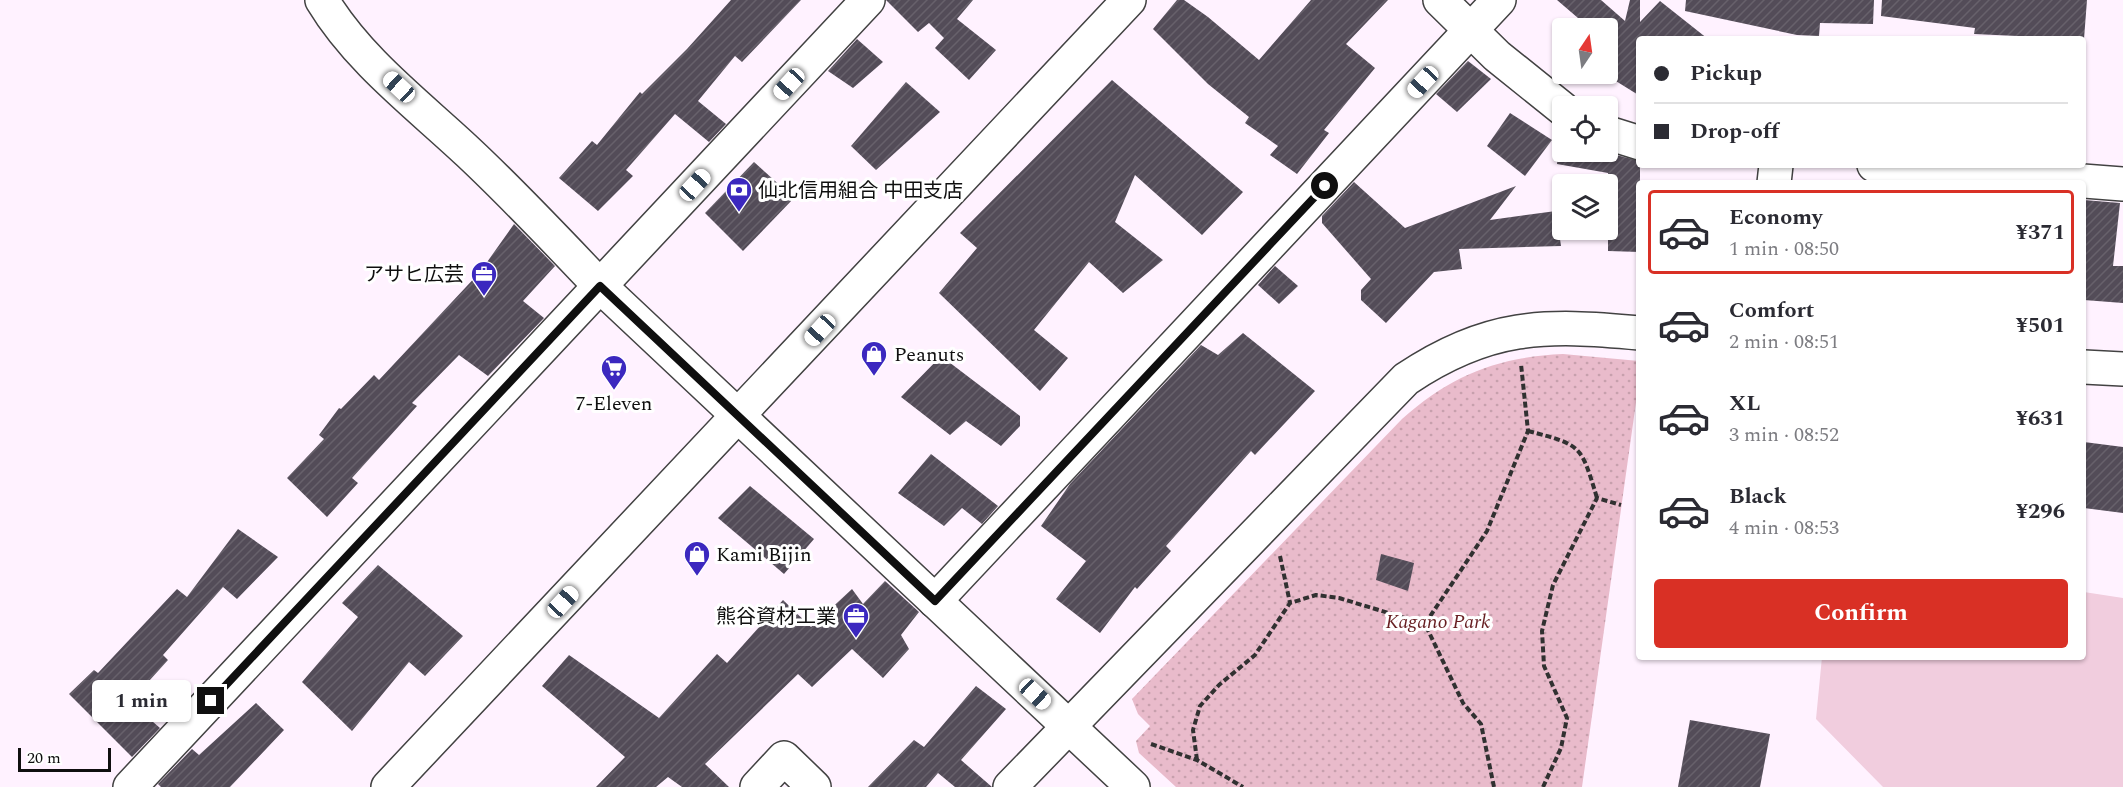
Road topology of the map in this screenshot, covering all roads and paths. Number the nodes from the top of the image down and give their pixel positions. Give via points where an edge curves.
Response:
1 (322, 0) edge
2 (868, 0) edge
3 (1129, 0) edge
4 (1440, 0) edge
5 (1499, 0) edge
6 (1471, 30) junction
7 (1552, 100) edge
8 (1618, 136) edge
9 (1636, 142) edge
10 (1913, 168) edge
11 (2071, 180) edge
12 (2086, 181) edge
13 (2123, 184) edge
14 (600, 286) junction
15 (1636, 333) edge
16 (1521, 357) dead end
17 (2086, 367) edge
18 (2123, 369) edge
19 (738, 417) junction
20 (1528, 431) junction
21 (1597, 498) junction
22 (1622, 505) dead end
23 (1280, 556) dead end
24 (935, 601) junction
25 (1290, 603) junction
26 (1425, 624) junction
27 (1069, 725) junction
28 (1151, 744) dead end
29 (1197, 760) junction
30 (130, 787) edge
31 (388, 787) edge
32 (757, 787) edge
33 (814, 787) edge
34 (1010, 787) edge
35 (1133, 787) edge
36 (1243, 787) edge
37 (1494, 787) edge
38 (1543, 787) edge

1 - 14 street via 365,56 498,180
2 - 14 street
3 - 19 street
4 - 6 street
5 - 6 street
6 - 7 street
6 - 24 street
8 - 9 street
10 - 11 street
12 - 13 street
14 - 19 street
14 - 30 street
15 - 27 street via 1553,327 1521,329 1432,361 1406,379
16 - 20 path
17 - 18 street
19 - 24 street
19 - 31 street
20 - 21 path via 1567,441 1584,456
20 - 26 path via 1487,531
21 - 22 path
21 - 38 path via 1553,585 1542,631 1544,666 1567,718 1561,748
23 - 25 path
24 - 27 street
25 - 26 path via 1316,595 1339,598
25 - 29 path via 1255,655 1200,706 1193,730
26 - 37 path via 1462,703 1481,724
27 - 34 street
27 - 35 street
28 - 29 path
29 - 36 path
32 - 33 street via 784,758

